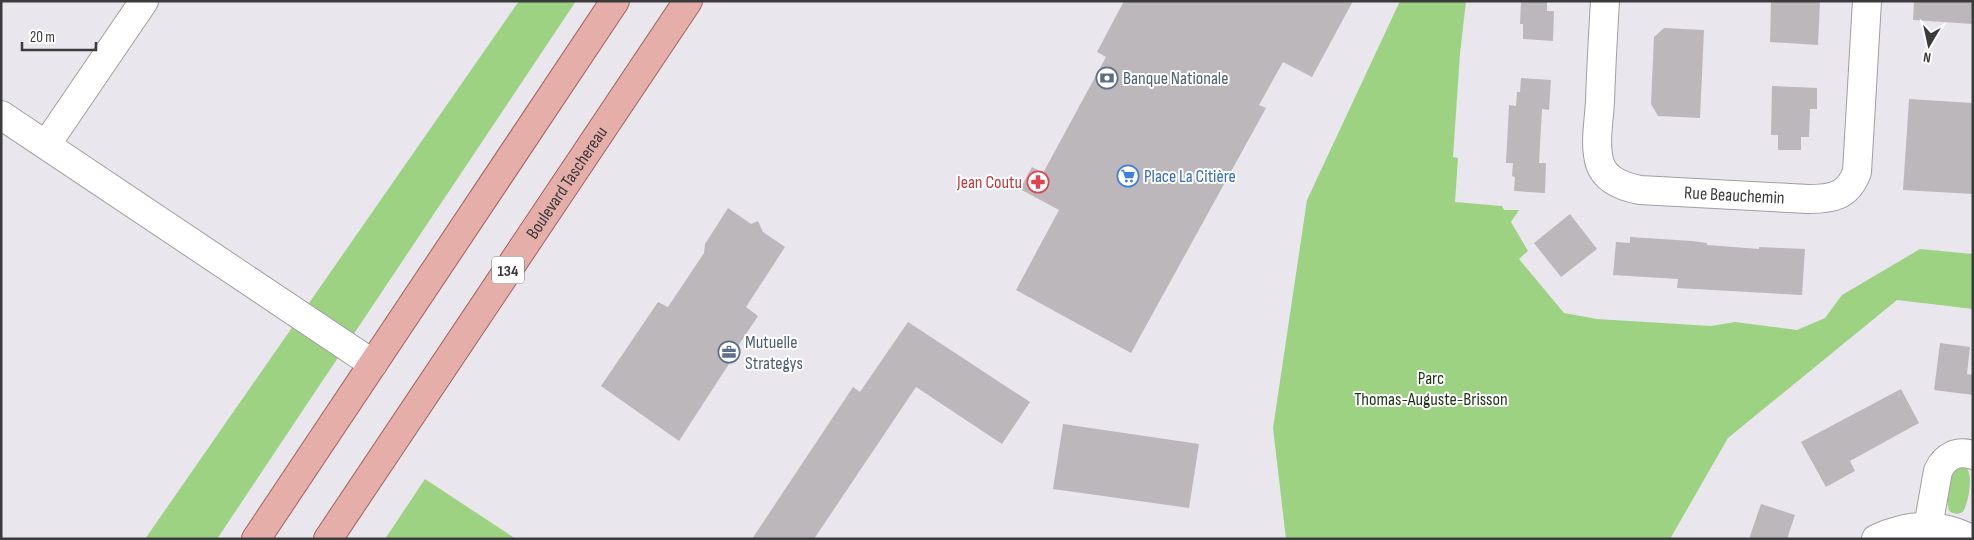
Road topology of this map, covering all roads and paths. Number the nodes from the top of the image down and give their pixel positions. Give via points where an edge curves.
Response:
1 (144, 1) edge
2 (615, 1) edge
3 (688, 1) edge
4 (1605, 1) edge
5 (1867, 1) edge
6 (1, 115) edge
7 (46, 144) junction
8 (373, 364) junction
9 (1973, 455) edge
10 (1928, 527) junction
11 (1972, 536) edge
12 (256, 539) edge
13 (328, 539) edge
14 (1876, 539) edge

1 - 7 street
2 - 8 main road
3 - 13 main road, Boulevard Taschereau / 134
4 - 5 street, Rue Beauchemin via 1598,137 1601,165 1606,174 1615,182 1640,190 1808,200 1835,197 1846,191 1857,172
6 - 7 street
7 - 8 street
8 - 12 main road
9 - 10 street via 1953,454 1941,464
10 - 11 street
10 - 14 street via 1898,530

